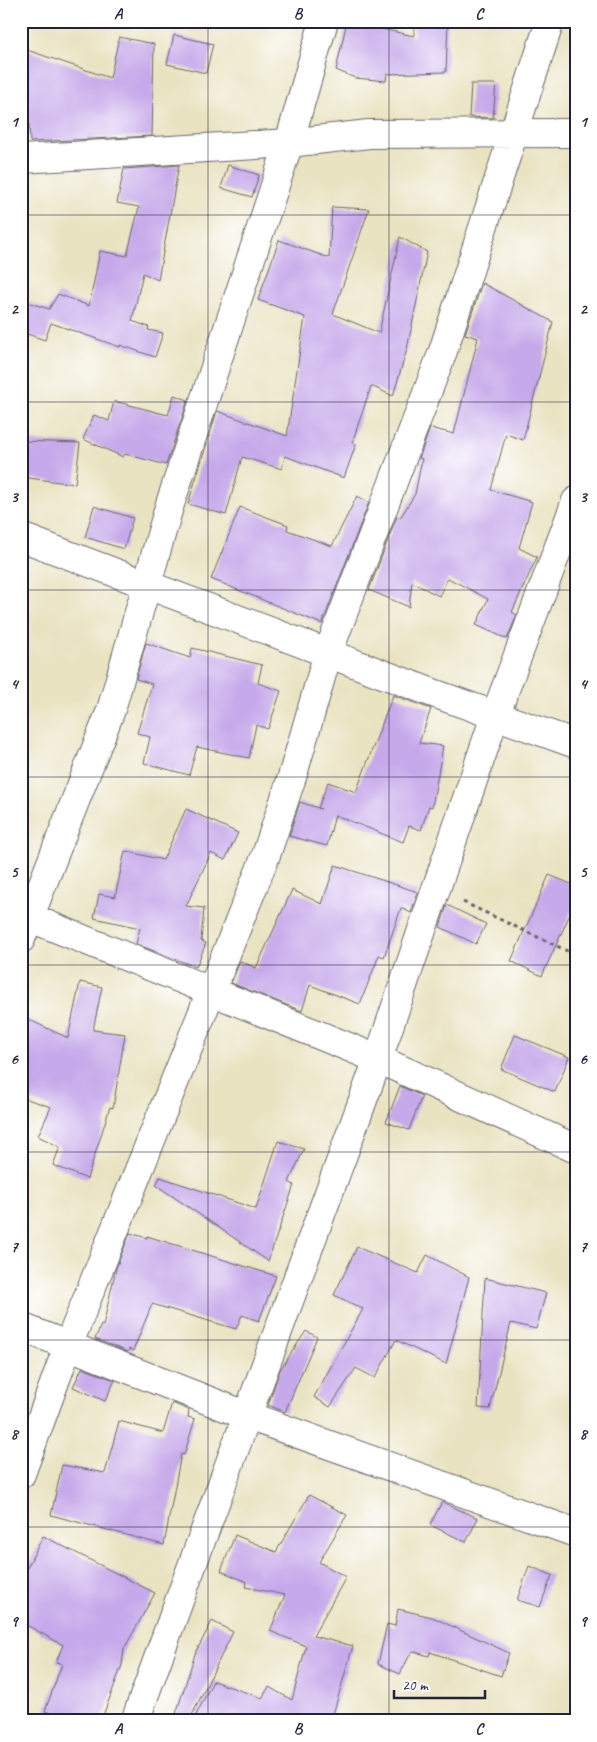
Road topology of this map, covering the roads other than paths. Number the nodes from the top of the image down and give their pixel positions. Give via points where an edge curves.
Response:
1 (324, 21) edge
2 (550, 21) edge
3 (514, 132) junction
4 (576, 133) edge
5 (289, 143) junction
6 (21, 159) edge
7 (576, 501) edge
8 (21, 537) edge
9 (148, 585) junction
10 (328, 653) junction
11 (495, 716) junction
12 (576, 744) edge
13 (24, 923) edge
14 (212, 993) junction
15 (378, 1059) junction
16 (576, 1149) edge
17 (21, 1327) edge
18 (68, 1346) junction
19 (248, 1416) junction
20 (21, 1474) edge
21 (576, 1533) edge
22 (136, 1721) edge

1 - 5 street
2 - 3 street
3 - 4 street
3 - 5 street via 369,134
3 - 10 street via 443,351
5 - 6 street
5 - 9 street via 169,507
7 - 11 street
8 - 9 street
9 - 10 street
9 - 13 street via 111,710
10 - 11 street
10 - 14 street via 266,855
11 - 12 street
11 - 15 street
13 - 14 street
14 - 15 street
14 - 18 street
15 - 16 street
15 - 19 street
17 - 18 street
18 - 19 street
18 - 20 street
19 - 21 street
19 - 22 street

